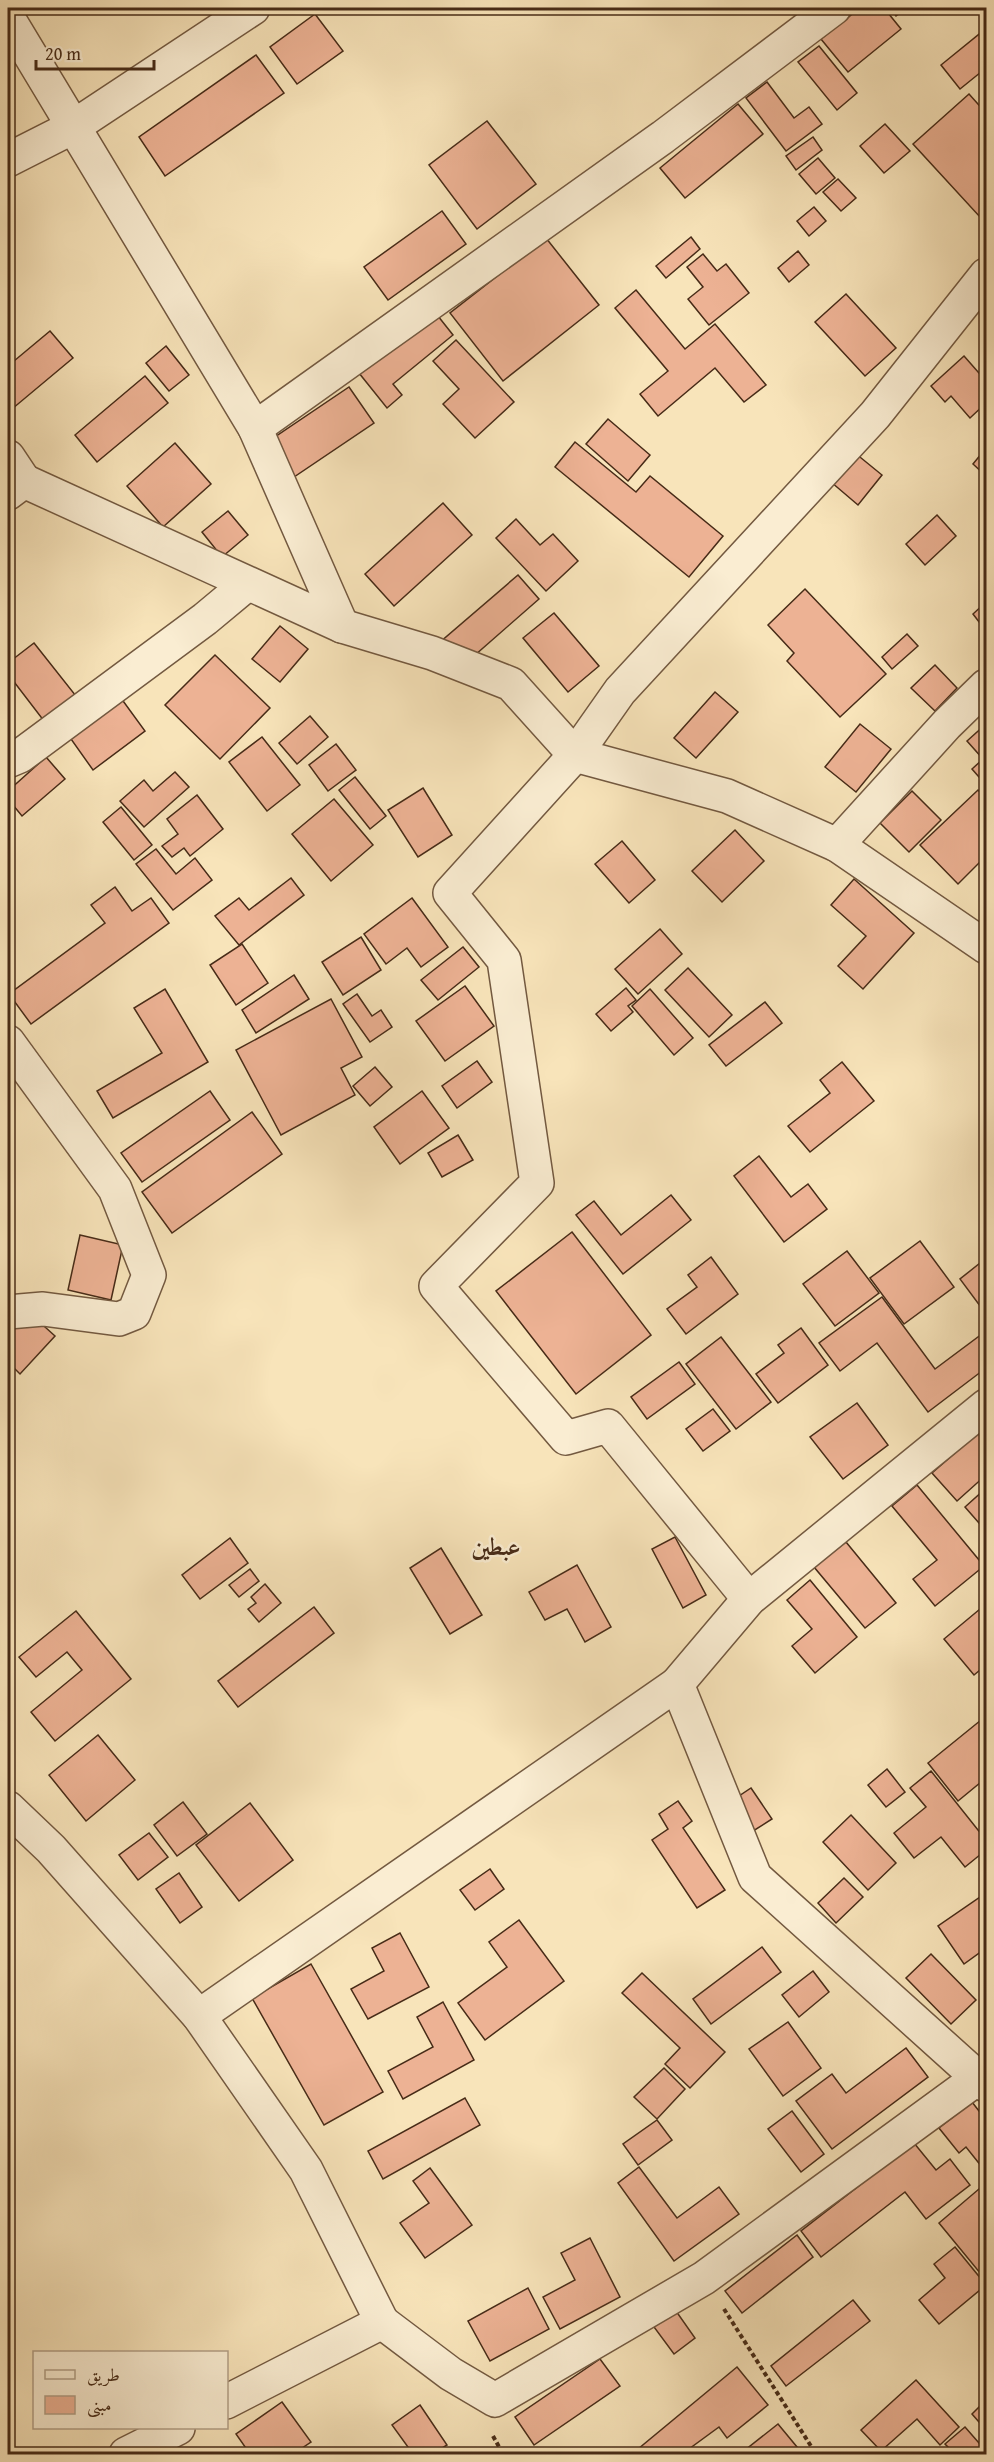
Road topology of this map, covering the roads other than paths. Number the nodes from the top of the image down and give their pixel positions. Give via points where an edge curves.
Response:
1 (253, 8) edge
2 (834, 8) edge
3 (8, 18) edge
4 (73, 127) junction
5 (8, 160) edge
6 (987, 275) edge
7 (255, 428) junction
8 (13, 477) edge
9 (247, 584) junction
10 (342, 626) junction
11 (987, 686) edge
12 (575, 755) junction
13 (8, 761) edge
14 (837, 845) junction
15 (987, 947) edge
16 (8, 1042) edge
17 (8, 1312) edge
18 (987, 1406) edge
19 (749, 1599) junction
20 (677, 1684) junction
21 (8, 1808) edge
22 (199, 2016) junction
23 (984, 2078) edge
24 (382, 2322) junction
25 (228, 2401) edge
26 (174, 2429) edge
27 (126, 2454) edge

1 - 4 street
2 - 7 street via 663,137
3 - 4 street
4 - 5 street
4 - 7 street
6 - 12 street via 875,415 620,691
7 - 10 street
8 - 9 street
9 - 10 street
9 - 13 street via 205,620
10 - 12 street via 432,653 511,684
11 - 14 street via 947,724
12 - 14 street via 727,796
12 - 19 street via 450,893 504,960 537,1183 436,1286 567,1438 608,1426
14 - 15 street
16 - 17 street via 115,1189 149,1275 134,1313 119,1319 43,1309
18 - 19 street
19 - 20 street
20 - 22 street
20 - 23 street via 755,1877
21 - 22 street via 51,1849
22 - 24 street via 306,2170
23 - 24 street via 704,2278 495,2400 451,2374
24 - 25 street
26 - 27 street

